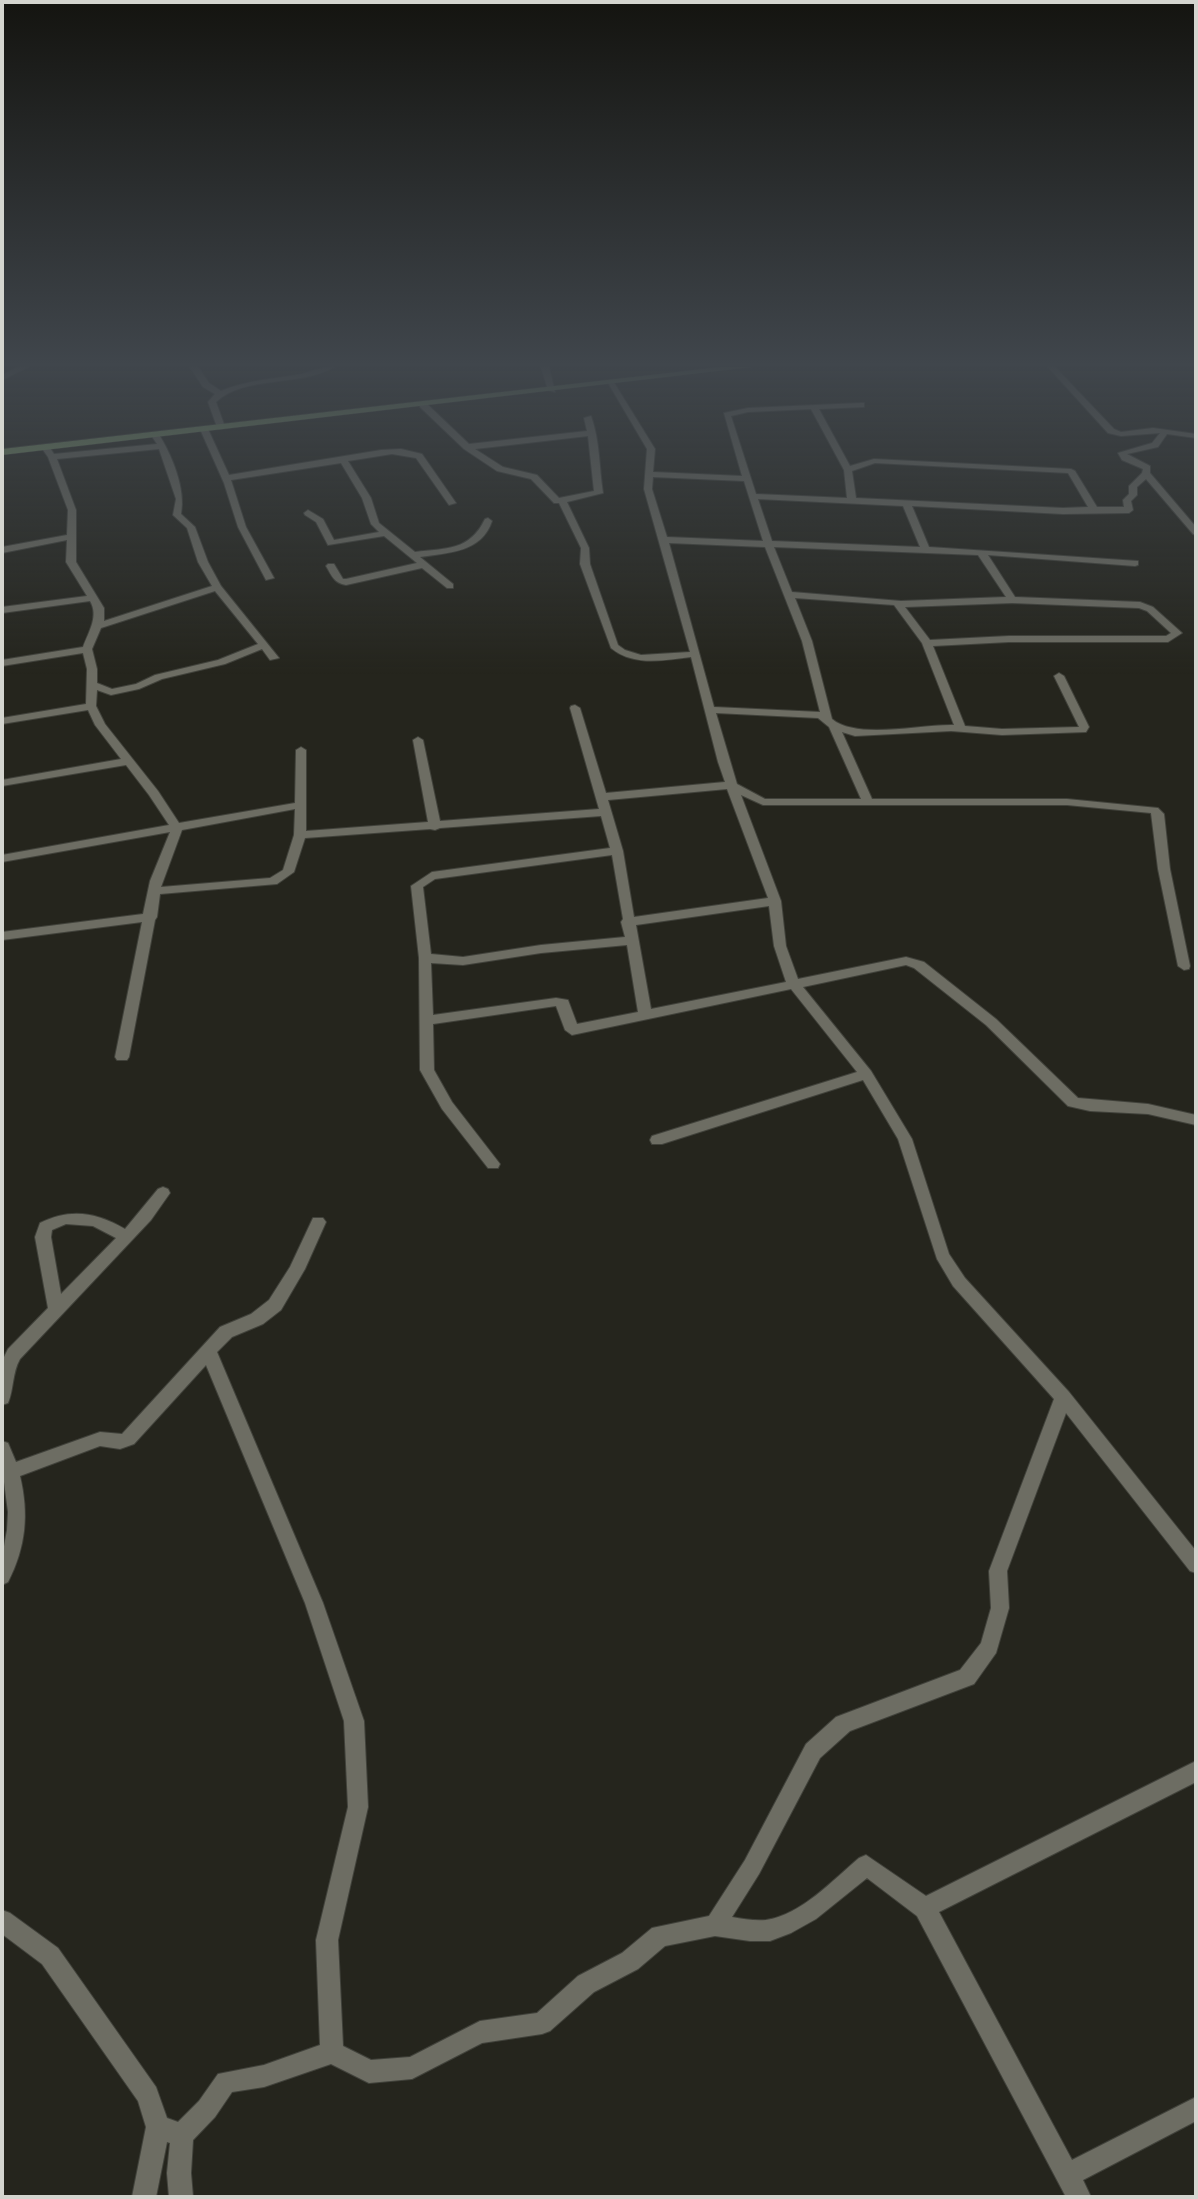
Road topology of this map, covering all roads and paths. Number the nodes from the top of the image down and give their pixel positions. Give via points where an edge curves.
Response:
1 (57, 470) edge
2 (170, 470) edge
3 (221, 470) edge
4 (280, 470) edge
5 (350, 470) edge
6 (429, 470) edge
7 (503, 470) edge
8 (596, 470) edge
9 (649, 470) edge
10 (744, 470) edge
11 (848, 470) edge
12 (1044, 470) edge
13 (1147, 470) edge
14 (649, 474) junction
15 (1146, 474) junction
16 (225, 478) junction
17 (747, 478) junction
18 (755, 496) junction
19 (562, 501) junction
20 (852, 501) junction
21 (452, 503) dead end
22 (907, 504) junction
23 (1091, 510) junction
24 (308, 513) dead end
25 (488, 521) dead end
26 (1196, 531) edge
27 (386, 533) junction
28 (71, 537) junction
29 (663, 540) junction
30 (768, 544) junction
31 (2, 550) edge
32 (925, 550) junction
33 (981, 552) junction
34 (414, 555) junction
35 (1135, 563) dead end
36 (422, 565) junction
37 (331, 566) dead end
38 (270, 578) dead end
39 (450, 586) dead end
40 (217, 587) junction
41 (788, 595) junction
42 (91, 598) junction
43 (1012, 600) junction
44 (900, 604) junction
45 (2, 610) edge
46 (97, 626) junction
47 (927, 643) junction
48 (262, 646) junction
49 (87, 649) junction
50 (696, 653) junction
51 (274, 658) dead end
52 (2, 663) edge
53 (1059, 676) dead end
54 (91, 684) junction
55 (91, 706) junction
56 (575, 708) dead end
57 (710, 710) junction
58 (2, 721) edge
59 (830, 722) junction
60 (961, 729) junction
61 (418, 740) dead end
62 (301, 750) dead end
63 (127, 761) junction
64 (2, 783) edge
65 (732, 785) junction
66 (603, 797) junction
67 (867, 800) junction
68 (300, 805) junction
69 (607, 812) junction
70 (435, 827) junction
71 (177, 829) junction
72 (300, 835) junction
73 (617, 851) junction
74 (2, 859) edge
75 (154, 891) junction
76 (775, 901) junction
77 (151, 917) junction
78 (628, 922) junction
79 (2, 936) edge
80 (632, 940) junction
81 (425, 958) junction
82 (1184, 966) dead end
83 (793, 983) junction
84 (645, 1015) junction
85 (425, 1021) junction
86 (122, 1057) dead end
87 (866, 1074) junction
88 (1196, 1120) edge
89 (656, 1140) dead end
90 (493, 1164) dead end
91 (163, 1193) dead end
92 (318, 1222) dead end
93 (126, 1237) junction
94 (57, 1309) junction
95 (209, 1352) junction
96 (1063, 1397) junction
97 (2, 1398) edge
98 (2, 1448) edge
99 (6, 1472) edge
100 (1196, 1566) edge
101 (2, 1576) edge
102 (1196, 1771) edge
103 (925, 1908) junction
104 (2, 1921) edge
105 (715, 1925) junction
106 (332, 2052) junction
107 (1196, 2109) edge
108 (159, 2127) junction
109 (182, 2136) junction
110 (1068, 2175) junction
111 (144, 2197) edge
112 (181, 2197) edge
113 (1079, 2197) edge

1 - 28 street via 72,510
2 - 40 street via 180,499 177,516 191,527
3 - 16 street
4 - 16 street
5 - 27 street via 375,524
6 - 21 street
7 - 19 street via 534,477 554,500
8 - 19 street via 599,493
9 - 14 street
10 - 17 street
11 - 20 street
12 - 23 street via 1071,471 1093,506
13 - 15 street
14 - 17 street
14 - 29 street via 648,489
15 - 23 street via 1133,486 1127,511
15 - 26 street
16 - 38 street via 242,527
17 - 18 street
18 - 20 street
18 - 30 street
19 - 50 street via 585,548 587,571 619,653 643,657
20 - 22 street
22 - 23 street
22 - 32 street
24 - 27 street via 320,521 331,543
25 - 34 street via 487,531 477,541
27 - 34 street
28 - 31 street
28 - 42 street via 71,562
29 - 30 street
29 - 50 street
30 - 32 street
30 - 41 street
32 - 33 street
33 - 35 street
33 - 43 street
34 - 36 street
36 - 37 street via 346,582 340,581
36 - 39 street
40 - 46 street
40 - 48 street
41 - 44 street
41 - 59 street via 807,641
42 - 45 street
42 - 46 street via 99,608
43 - 44 street
43 - 47 street via 1140,605 1177,634 1168,639
44 - 47 street
46 - 49 street
47 - 60 street
48 - 51 street
48 - 54 street via 139,687 111,692
49 - 52 street
49 - 54 street
50 - 57 street
53 - 60 street via 1082,730 1002,733
54 - 55 street
55 - 58 street
55 - 63 street
56 - 66 street
57 - 59 street via 821,715
57 - 65 street
59 - 60 street via 847,732 864,733
59 - 67 street
61 - 70 street
62 - 68 street
63 - 64 street
63 - 71 street
65 - 66 street
65 - 67 street via 762,802
65 - 76 street
66 - 69 street
67 - 82 street via 1067,802 1154,810
68 - 71 street
68 - 72 street
69 - 70 street
69 - 73 street
70 - 72 street
71 - 74 street
71 - 75 street
72 - 75 street via 288,872 273,881
73 - 78 street
73 - 81 street via 421,880 417,886
75 - 77 street
76 - 78 street
76 - 83 street via 780,946
77 - 79 street
77 - 86 street
78 - 80 street
80 - 81 street via 463,961
80 - 84 street
81 - 85 street
83 - 84 street
83 - 87 street
83 - 88 street via 892,963 919,965 991,1022 1073,1102 1086,1107 1176,1113
84 - 85 street via 572,1030 563,1003 556,1002
85 - 90 street via 427,1070 447,1105
87 - 89 street
87 - 96 street via 905,1139 942,1255 959,1282
91 - 93 street
92 - 95 street via 275,1305 257,1319 226,1332
93 - 94 street
93 - 94 street via 109,1225 80,1217 58,1219 45,1227
94 - 97 street via 14,1354 6,1369
95 - 99 street via 128,1439 100,1439
95 - 106 street via 314,1603 354,1721 358,1807 327,1940
96 - 100 street
96 - 105 street via 998,1571 1000,1608 989,1647 967,1677 843,1724 813,1751 752,1867
98 - 99 street
99 - 101 street via 14,1546
102 - 103 street
103 - 105 street via 866,1865 796,1919 768,1931
103 - 110 street
104 - 108 street via 50,1956 148,2095
105 - 106 street via 660,1936 630,1961 586,1984 542,2023 480,2032 412,2068 369,2072
106 - 109 street via 264,2076 226,2082
107 - 110 street
108 - 109 street
108 - 111 street
109 - 112 street
110 - 113 street

